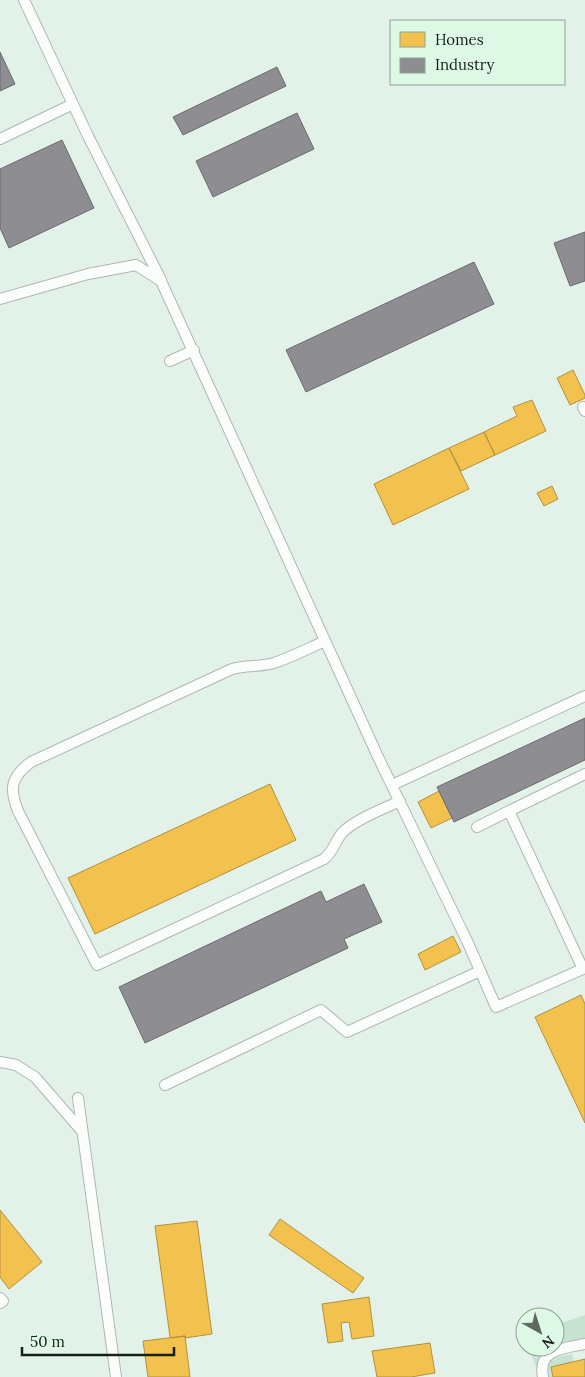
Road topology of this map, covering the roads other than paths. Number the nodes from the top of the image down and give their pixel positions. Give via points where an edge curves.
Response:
1 (24, 0) edge
2 (73, 104) junction
3 (0, 139) edge
4 (161, 281) junction
5 (0, 299) edge
6 (194, 350) junction
7 (170, 361) dead end
8 (325, 641) junction
9 (585, 696) edge
10 (585, 774) edge
11 (392, 785) junction
12 (400, 801) junction
13 (508, 811) junction
14 (477, 827) dead end
15 (584, 968) edge
16 (480, 971) junction
17 (0, 1062) edge
18 (165, 1084) dead end
19 (78, 1098) dead end
20 (81, 1130) junction
21 (0, 1298) edge
22 (0, 1303) edge
23 (585, 1344) edge
24 (116, 1377) edge
25 (543, 1377) edge

1 - 2 lane
2 - 3 lane
2 - 4 lane
4 - 5 lane via 136,265 88,274
4 - 6 lane
6 - 7 lane
6 - 8 lane
8 - 11 lane
8 - 12 lane via 274,663 232,669 31,762 14,781 13,799 18,811 96,965 324,859 345,830
9 - 11 lane
10 - 13 lane
11 - 12 lane
12 - 16 lane
13 - 14 lane
13 - 15 lane
15 - 16 lane via 496,1008
16 - 18 lane via 347,1032 321,1010
17 - 20 lane via 16,1064 35,1078
19 - 20 lane
20 - 24 lane
21 - 22 lane via 3,1301
23 - 25 lane via 552,1352 545,1358 541,1370

